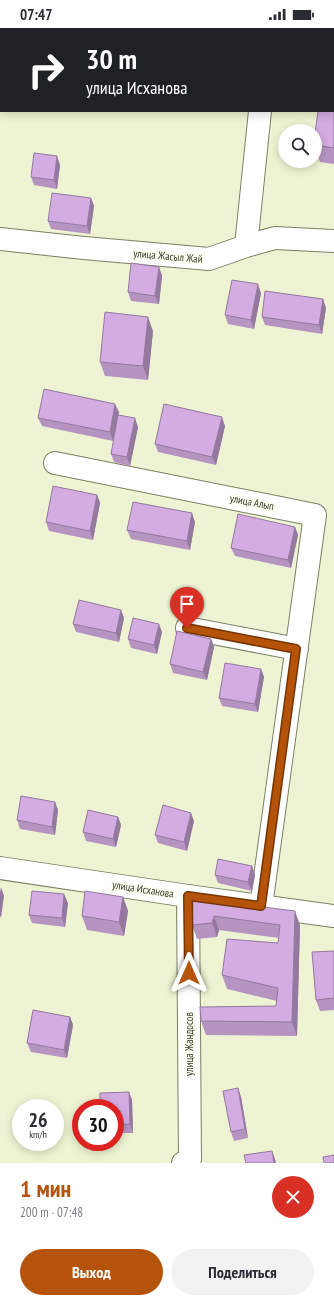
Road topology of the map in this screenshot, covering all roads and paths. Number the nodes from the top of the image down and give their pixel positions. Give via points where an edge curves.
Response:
1 (260, 112) edge
2 (0, 239) edge
3 (334, 241) edge
4 (246, 246) junction
5 (55, 463) dead end
6 (187, 628) dead end
7 (296, 649) junction
8 (0, 868) edge
9 (188, 896) junction
10 (261, 906) junction
11 (334, 916) edge
12 (188, 1162) edge

1 - 4 street
2 - 4 street, улица Жасыл Жай via 209,259
3 - 4 street, улица Жасыл Жай via 275,238
5 - 7 street, улица Алып via 315,515
6 - 7 street
7 - 10 street, улица Алып
8 - 9 street, улица Исханова
9 - 10 street, улица Исханова
9 - 12 street, улица Жандосов
10 - 11 street, улица Исханова

